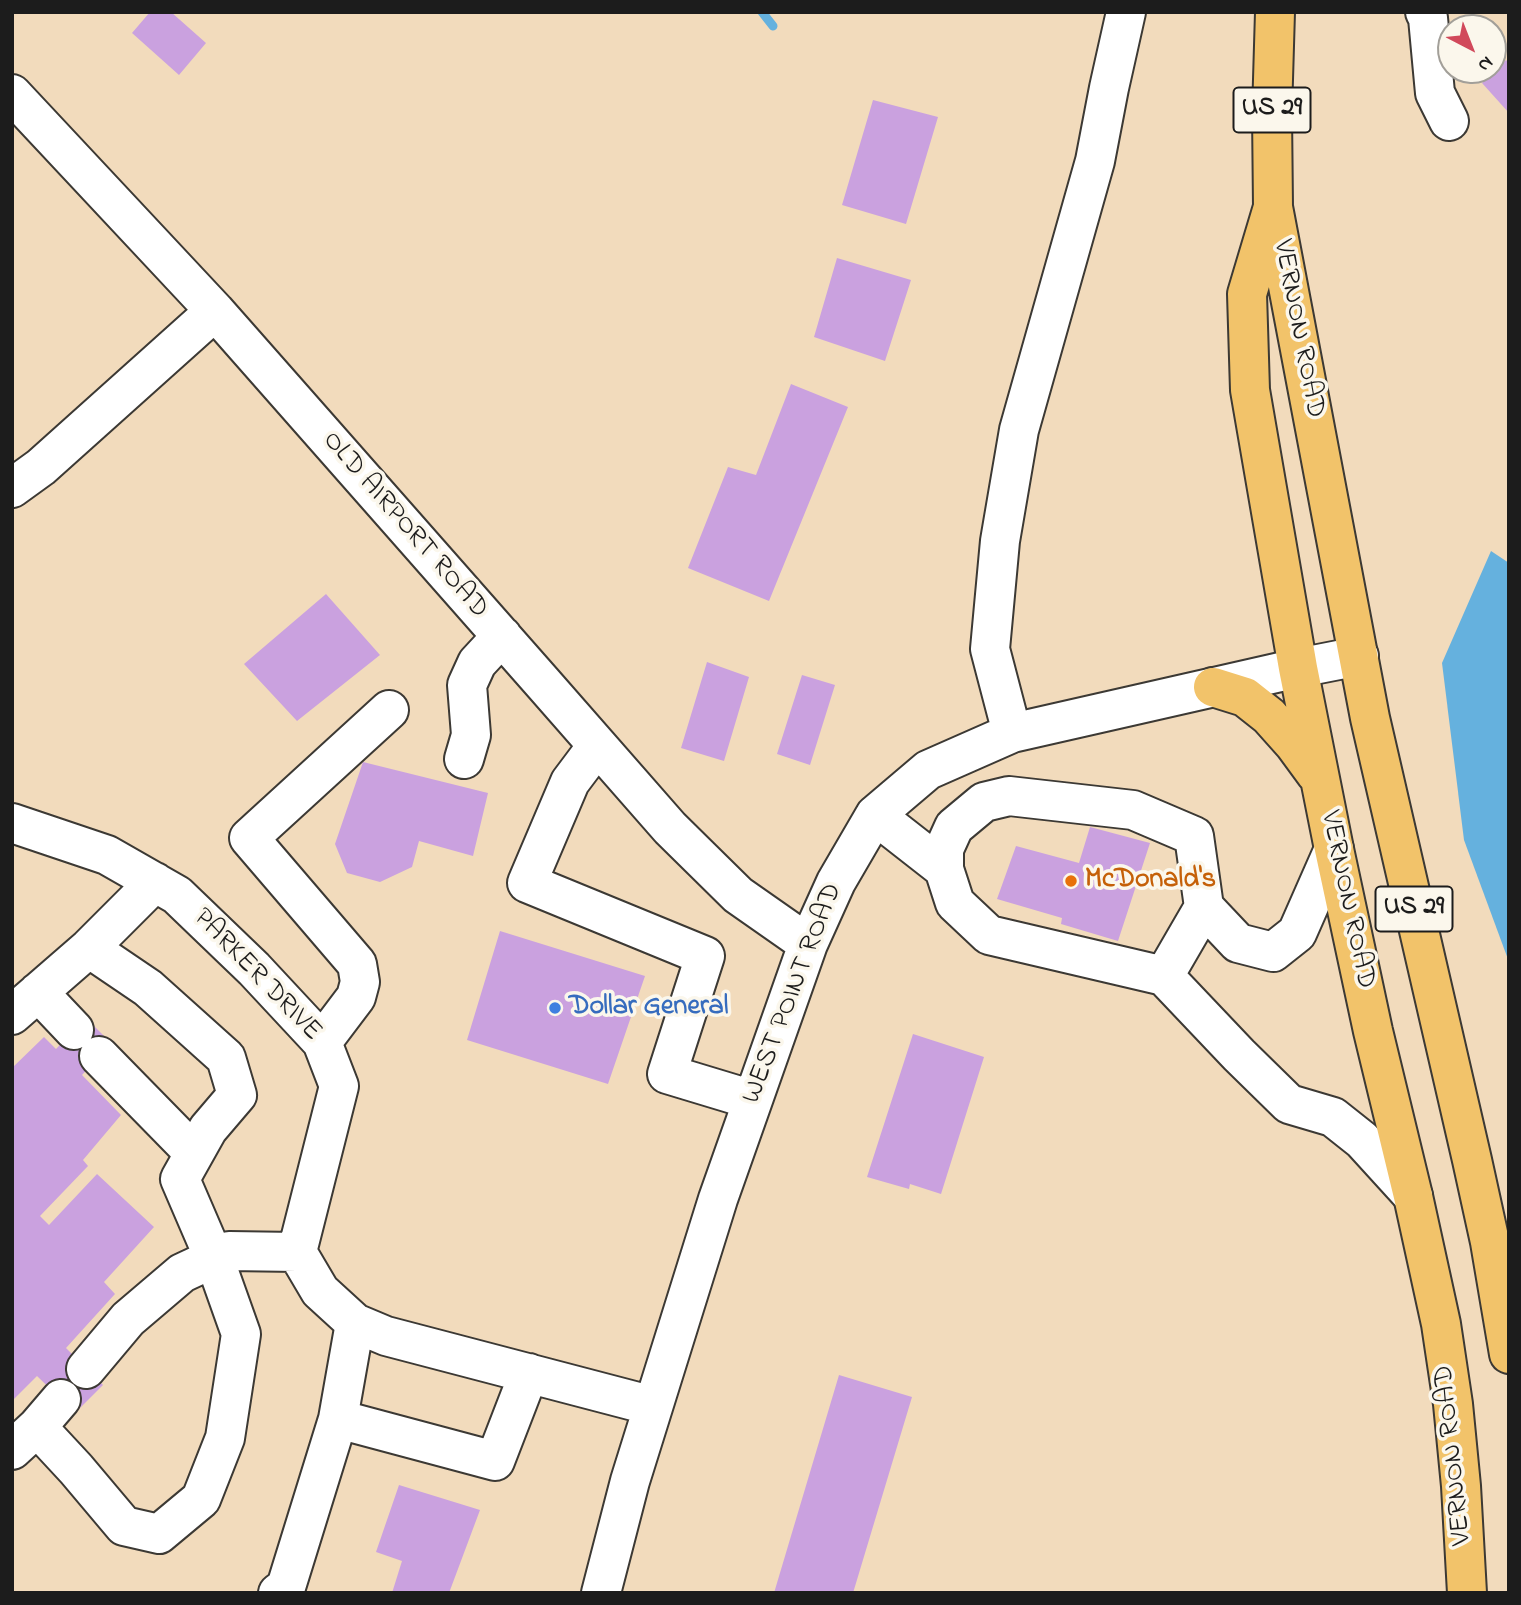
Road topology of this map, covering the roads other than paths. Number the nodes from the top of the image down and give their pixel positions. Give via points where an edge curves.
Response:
1 (1126, 12) edge
2 (1275, 12) edge
3 (1425, 12) edge
4 (12, 94) edge
5 (1449, 121) dead end
6 (1273, 208) junction
7 (215, 311) junction
8 (12, 488) edge
9 (502, 636) junction
10 (1359, 656) junction
11 (1298, 668) junction
12 (1213, 687) junction
13 (389, 710) dead end
14 (1012, 733) junction
15 (597, 746) junction
16 (464, 759) dead end
17 (1321, 782) junction
18 (876, 815) junction
19 (12, 823) edge
20 (1334, 849) junction
21 (944, 869) junction
22 (155, 883) junction
23 (1204, 907) junction
24 (808, 944) junction
25 (89, 947) junction
26 (1164, 976) junction
27 (25, 1004) edge
28 (322, 1042) junction
29 (753, 1100) junction
30 (194, 1153) junction
31 (1413, 1196) junction
32 (297, 1252) junction
33 (214, 1258) junction
34 (355, 1323) junction
35 (1509, 1354) edge
36 (86, 1369) dead end
37 (529, 1373) junction
38 (653, 1406) junction
39 (338, 1419) junction
40 (36, 1425) edge
41 (278, 1593) edge
42 (601, 1593) edge
43 (1466, 1593) edge

1 - 14 street via 1095,161 1019,430 1000,541 990,649
2 - 6 main road, VERNON ROAD / US 29
3 - 5 street via 1436,93
4 - 7 street, OLD AIRPORT ROAD
6 - 10 main road, VERNON ROAD / US 29
6 - 11 main road, VERNON ROAD / US 29 via 1248,294 1250,390
7 - 8 street
7 - 9 street, OLD AIRPORT ROAD
9 - 15 street, OLD AIRPORT ROAD
9 - 16 street via 477,663 467,685 471,735
10 - 11 street, WEST POINT ROAD
10 - 35 main road, VERNON ROAD / US 29 via 1490,1242
11 - 12 street, WEST POINT ROAD
11 - 17 main road, VERNON ROAD / US 29
12 - 14 street, WEST POINT ROAD
12 - 17 main road via 1245,697 1269,716
13 - 28 street via 249,838 356,964 360,982 356,998
14 - 18 street, WEST POINT ROAD via 928,770
15 - 24 street, OLD AIRPORT ROAD via 738,895
15 - 29 street via 570,782 527,883 705,956 667,1074
17 - 20 main road, VERNON ROAD / US 29
18 - 21 street
18 - 24 street, WEST POINT ROAD via 836,883
19 - 22 street, PARKER DRIVE via 107,855
20 - 23 street via 1297,933 1273,952 1238,943
20 - 31 main road, VERNON ROAD / US 29
21 - 23 street via 944,849 954,827 984,802 1009,796 1133,810 1194,836
21 - 26 street via 955,902 989,935
22 - 25 street
22 - 28 street, PARKER DRIVE via 177,895
23 - 26 street
24 - 29 street, WEST POINT ROAD
25 - 27 street
25 - 30 street via 148,988 226,1058 237,1095
26 - 31 street via 1289,1104 1333,1117 1362,1140
27 - 30 street via 87,1043
28 - 32 street, PARKER DRIVE via 339,1086
29 - 38 street, WEST POINT ROAD
30 - 33 street via 180,1179
31 - 43 main road, VERNON ROAD / US 29 via 1441,1324 1452,1405
32 - 33 street via 229,1251
32 - 34 street via 320,1291
33 - 36 street via 182,1273 128,1319
33 - 40 street via 241,1334 225,1438 201,1499 159,1534 124,1526
34 - 37 street via 386,1336
34 - 39 street
37 - 38 street
37 - 39 street via 495,1461
38 - 42 street, WEST POINT ROAD
39 - 41 street via 286,1587

